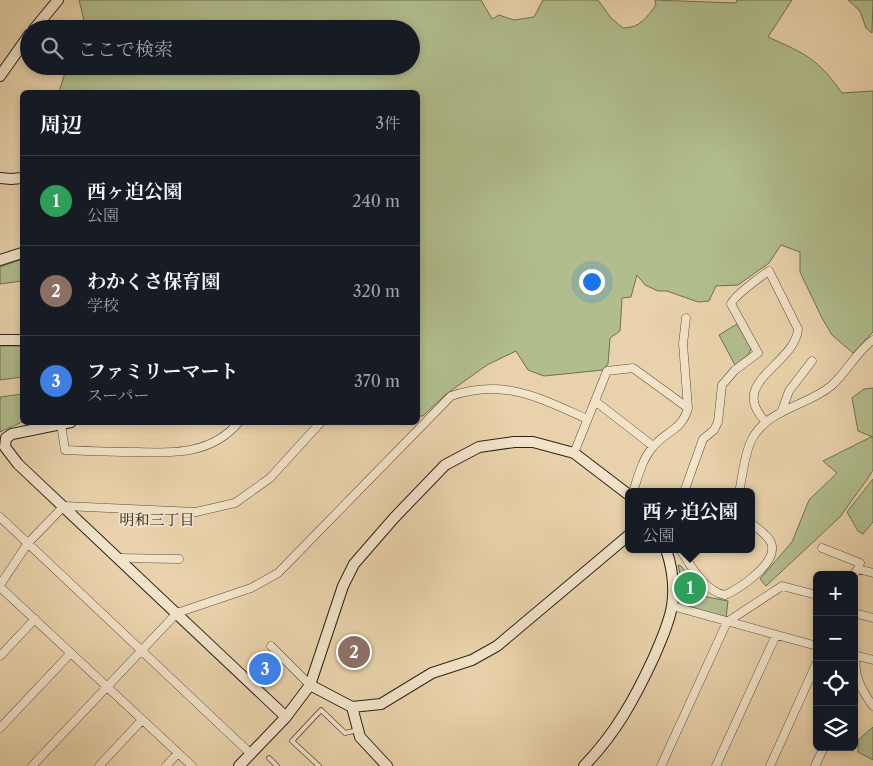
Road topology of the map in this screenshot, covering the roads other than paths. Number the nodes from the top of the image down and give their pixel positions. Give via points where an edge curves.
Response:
1 (58, 0) edge
2 (41, 20) edge
3 (20, 48) edge
4 (0, 76) edge
5 (0, 178) edge
6 (20, 178) edge
7 (20, 254) edge
8 (0, 260) edge
9 (686, 318) dead end
10 (0, 340) edge
11 (20, 340) edge
12 (873, 340) edge
13 (812, 361) dead end
14 (595, 401) junction
15 (688, 408) junction
16 (781, 412) junction
17 (587, 419) junction
18 (421, 422) edge
19 (766, 422) junction
20 (56, 425) edge
21 (66, 425) edge
22 (236, 425) edge
23 (318, 425) edge
24 (418, 425) edge
25 (2, 443) edge
26 (653, 446) junction
27 (574, 453) junction
28 (634, 488) edge
29 (685, 488) edge
30 (740, 488) edge
31 (625, 492) edge
32 (64, 506) junction
33 (0, 517) edge
34 (755, 527) edge
35 (625, 538) edge
36 (28, 543) junction
37 (822, 548) dead end
38 (670, 553) edge
39 (683, 553) edge
40 (118, 558) junction
41 (179, 559) dead end
42 (856, 571) edge
43 (858, 572) edge
44 (873, 573) edge
45 (0, 586) edge
46 (813, 594) edge
47 (672, 606) junction
48 (177, 613) junction
49 (858, 614) edge
50 (873, 618) edge
51 (35, 619) junction
52 (728, 622) junction
53 (776, 635) junction
54 (813, 645) edge
55 (271, 646) dead end
56 (142, 649) junction
57 (71, 653) junction
58 (0, 656) edge
59 (858, 656) edge
60 (873, 660) edge
61 (856, 661) edge
62 (813, 671) edge
63 (310, 685) junction
64 (106, 686) junction
65 (873, 706) edge
66 (352, 707) junction
67 (286, 717) junction
68 (142, 720) junction
69 (0, 728) edge
70 (358, 730) junction
71 (822, 751) edge
72 (178, 753) junction
73 (251, 754) junction
74 (269, 758) dead end
75 (382, 764) edge
76 (32, 766) edge
77 (99, 766) edge
78 (166, 766) edge
79 (192, 766) edge
80 (240, 766) edge
81 (276, 766) edge
82 (319, 766) edge
83 (584, 766) edge
84 (662, 766) edge
85 (716, 766) edge
86 (770, 766) edge
87 (815, 766) edge

1 - 2 street
3 - 4 street
5 - 6 street
7 - 8 street
9 - 15 street via 683,344
10 - 11 street
12 - 16 street via 822,394
13 - 16 street via 789,391
14 - 15 street via 607,371 633,368
14 - 17 street
14 - 26 street
15 - 26 street via 685,421
16 - 19 street
17 - 18 street via 518,390 491,390 451,396
17 - 27 street
19 - 29 street via 752,397 756,387 795,341 798,329 769,271 734,297 731,304 758,353 735,370 722,386 718,422 703,439
19 - 30 street via 751,441
20 - 25 street via 12,434
21 - 22 street via 65,450 176,453 215,443
23 - 32 street via 270,478 235,502 196,512
24 - 48 street via 278,573 251,588
25 - 32 street via 8,453
26 - 28 street via 646,455
27 - 31 street
27 - 63 street via 553,446 514,442 479,448 445,465 354,564 343,586
32 - 36 street
32 - 40 street
33 - 36 street
34 - 39 street via 769,539 771,554 759,571 725,595 713,591
35 - 66 street via 491,650 432,673 381,704
36 - 45 street
36 - 56 street
37 - 42 street via 860,563
38 - 47 street
40 - 41 street
40 - 48 street
43 - 44 street
45 - 51 street
46 - 52 street via 782,586
47 - 52 street
47 - 83 street via 666,631 635,700 615,731
48 - 56 street
48 - 67 street
49 - 50 street
51 - 57 street
51 - 58 street
52 - 53 street
52 - 84 street
53 - 54 street
53 - 85 street
55 - 63 street
56 - 64 street
56 - 73 street
57 - 64 street
57 - 69 street
59 - 60 street
61 - 65 street via 862,691
62 - 86 street
63 - 66 street
63 - 67 street
64 - 68 street
64 - 76 street
66 - 70 street
67 - 73 street
68 - 72 street
68 - 77 street
70 - 75 street
70 - 82 lane via 345,733 321,710 292,741
71 - 87 street
72 - 78 street
72 - 79 street
73 - 80 street
74 - 81 lane

